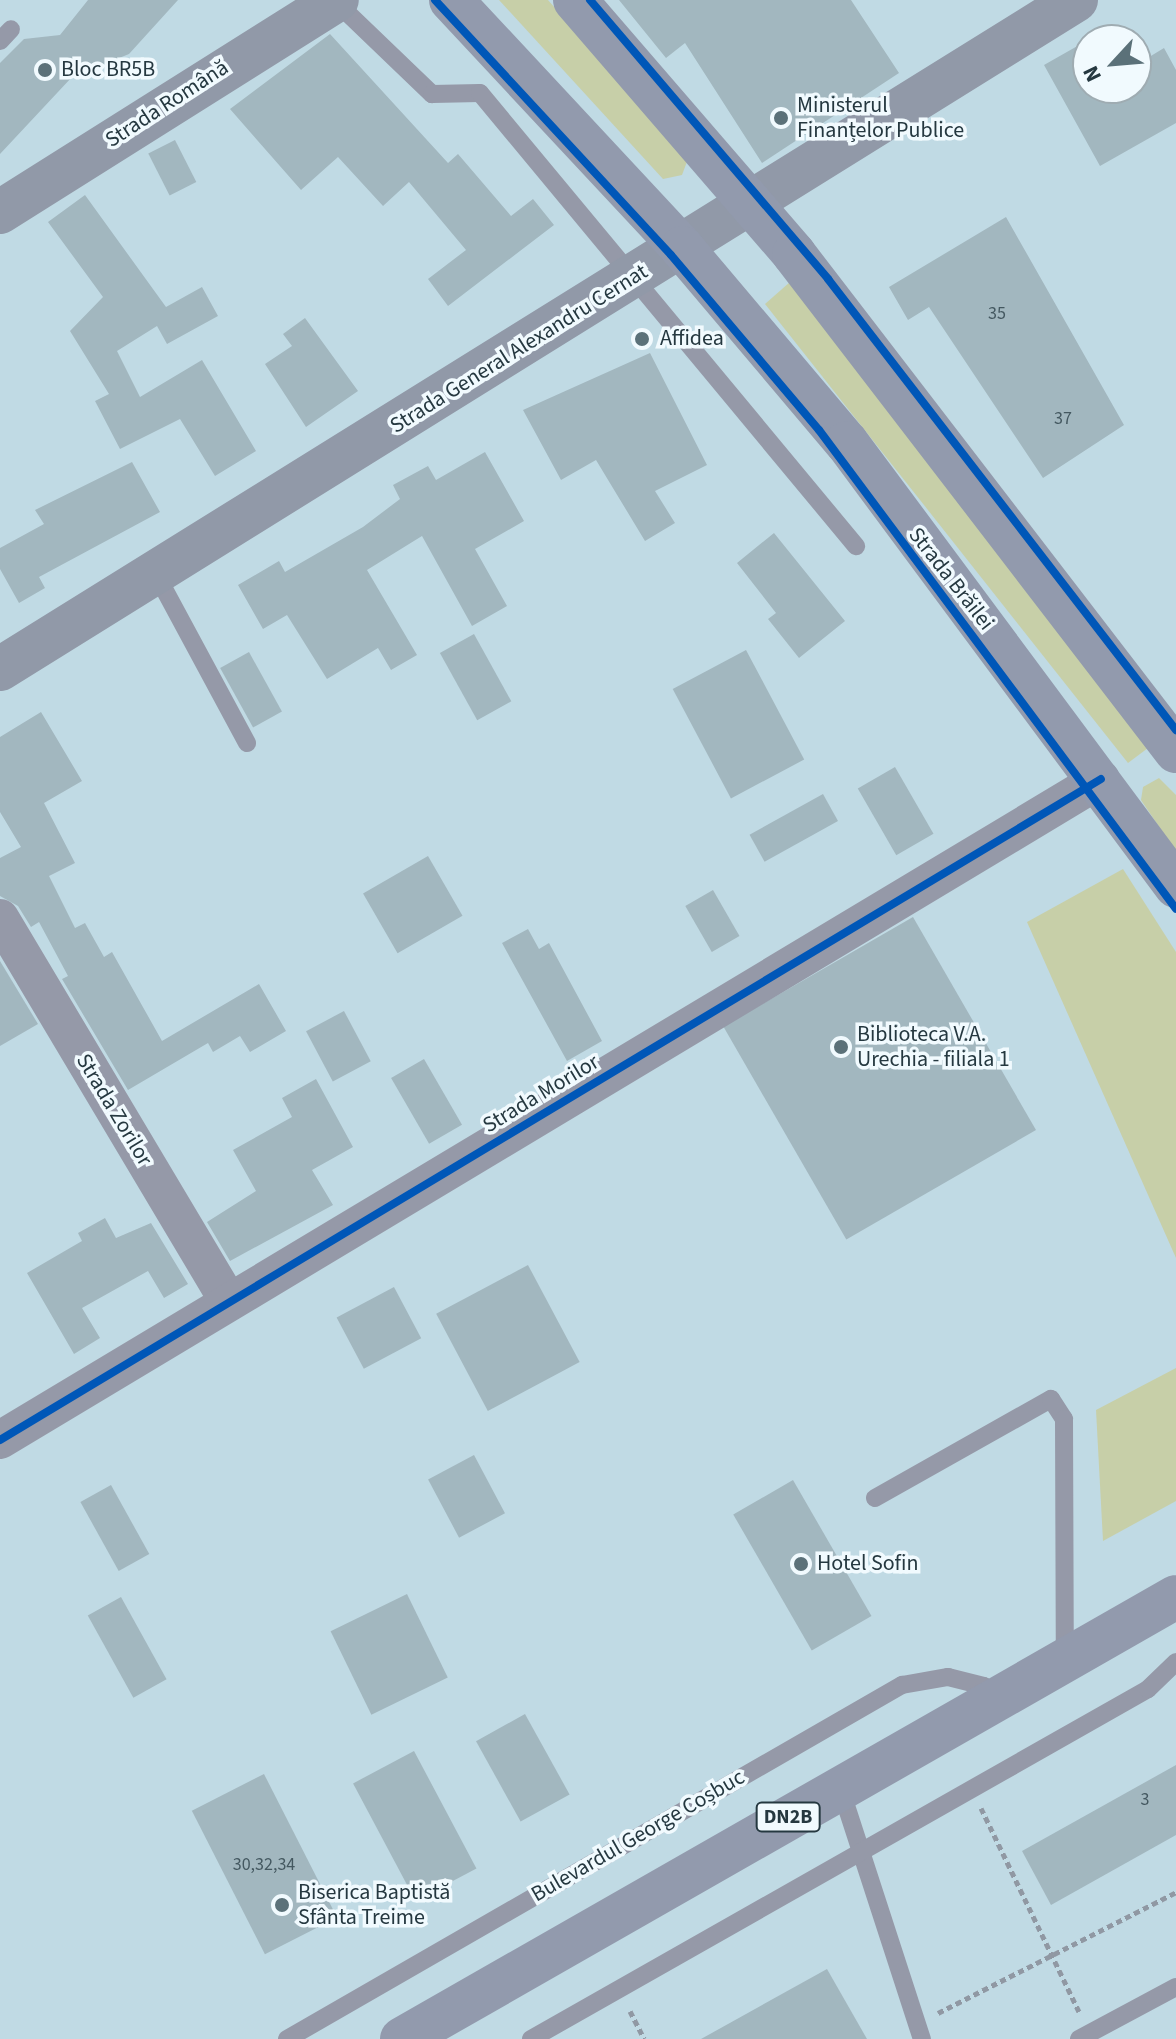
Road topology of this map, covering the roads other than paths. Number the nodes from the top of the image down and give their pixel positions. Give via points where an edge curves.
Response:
1 (336, 0) edge
2 (451, 0) edge
3 (575, 0) edge
4 (1076, 0) edge
5 (753, 206) junction
6 (0, 212) edge
7 (682, 248) junction
8 (633, 278) junction
9 (856, 546) dead end
10 (156, 574) junction
11 (0, 669) edge
12 (1173, 742) edge
13 (247, 743) dead end
14 (1101, 779) junction
15 (1176, 886) edge
16 (0, 918) edge
17 (229, 1302) junction
18 (0, 1440) edge
19 (875, 1498) dead end
20 (1176, 1597) edge
21 (1065, 1660) junction
22 (1176, 1662) edge
23 (992, 1702) junction
24 (840, 1787) junction
25 (862, 1854) junction
26 (1176, 1987) edge
27 (920, 2031) edge
28 (1084, 2036) edge
29 (287, 2039) edge
30 (402, 2039) edge
31 (531, 2039) edge

1 - 6 street, Strada Română
1 - 8 lane via 432,94 480,93
2 - 7 main road, Strada Brăilei
3 - 5 main road
4 - 5 street, Strada General Alexandru Cernat
5 - 7 street, Strada General Alexandru Cernat
5 - 12 main road
7 - 8 street, Strada General Alexandru Cernat
7 - 14 main road, Strada Brăilei via 847,443
8 - 9 lane
8 - 10 street, Strada General Alexandru Cernat
10 - 11 street, Strada General Alexandru Cernat
10 - 13 lane
14 - 15 main road, Strada Brăilei
14 - 17 street, Strada Morilor
16 - 17 street, Strada Zorilor
17 - 18 street, Strada Morilor
19 - 21 lane via 1051,1399 1064,1419
20 - 21 main road, DN2B
21 - 23 main road, DN2B
22 - 25 lane via 1148,1689
23 - 24 main road, DN2B
23 - 29 lane, Bulevardul George Coșbuc via 984,1686 948,1677 902,1685
24 - 25 lane
24 - 30 main road, DN2B
25 - 27 lane
25 - 31 lane
26 - 28 lane

